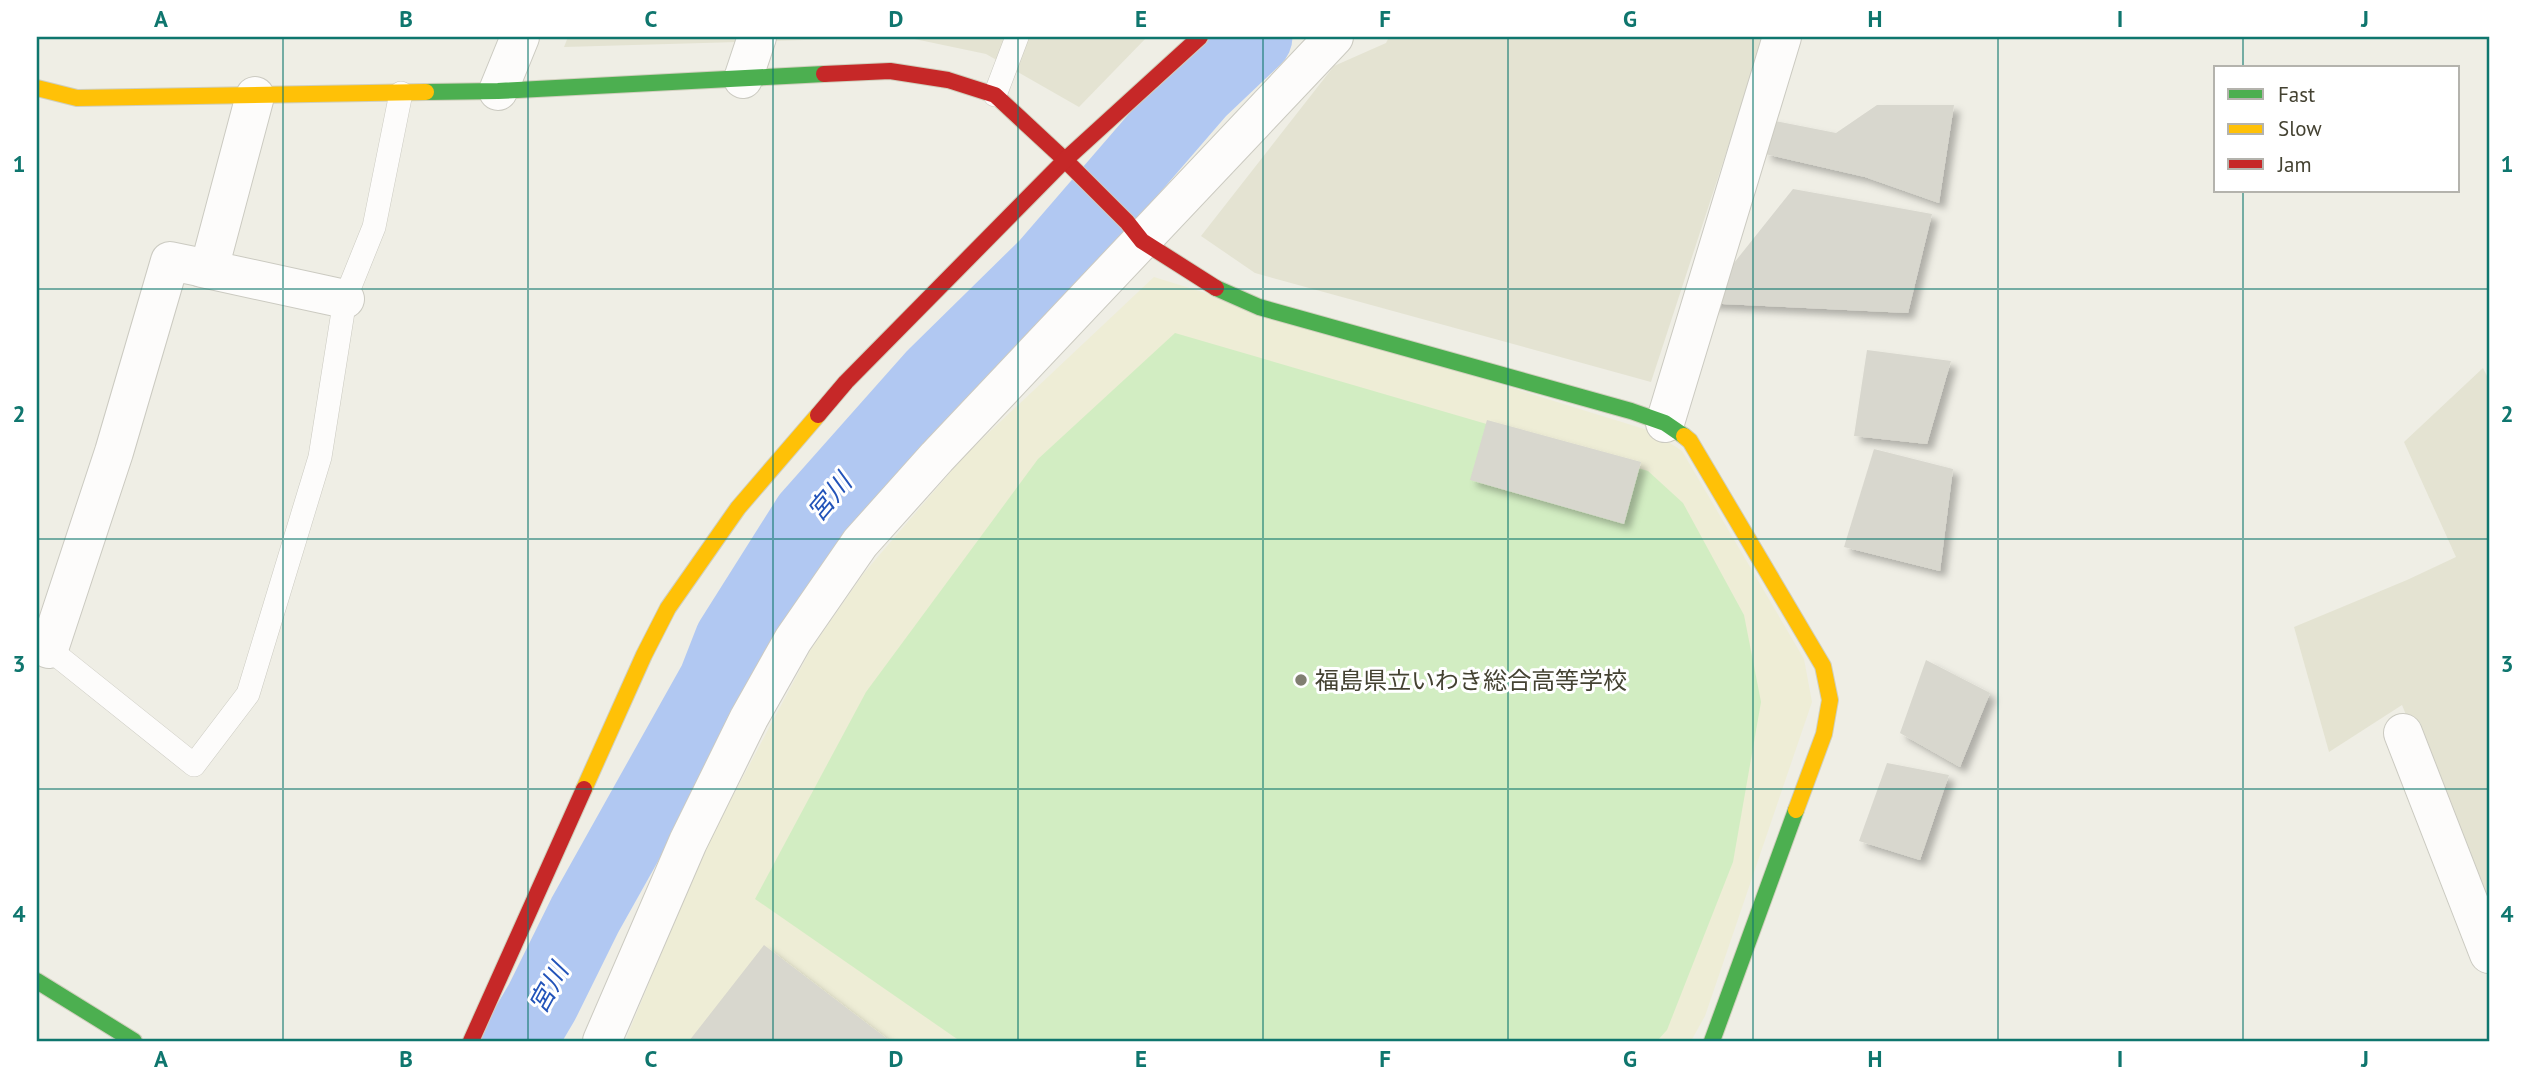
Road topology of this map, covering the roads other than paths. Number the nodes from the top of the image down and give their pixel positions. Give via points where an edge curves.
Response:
1 (520, 37) edge
2 (757, 37) edge
3 (1017, 37) edge
4 (1200, 37) edge
5 (1334, 37) edge
6 (1782, 37) edge
7 (743, 79) junction
8 (37, 88) edge
9 (498, 91) junction
10 (401, 93) junction
11 (995, 95) junction
12 (254, 96) junction
13 (1069, 165) junction
14 (1134, 231) junction
15 (202, 268) junction
16 (345, 299) junction
17 (1665, 423) junction
18 (43, 644) edge
19 (2403, 733) dead end
20 (2489, 954) edge
21 (37, 981) edge
22 (134, 1041) edge
23 (471, 1041) edge
24 (602, 1041) edge
25 (1712, 1041) edge

1 - 9 street
2 - 7 street
3 - 11 lane
4 - 13 street
5 - 14 street
6 - 17 street
7 - 9 street
7 - 11 street via 890,71 948,80
8 - 12 street via 77,98
9 - 10 street
10 - 12 street
10 - 16 lane via 374,227
11 - 13 street
12 - 15 street via 209,269
13 - 14 street
13 - 23 street via 846,382 738,509 668,608
14 - 17 street via 1212,286 1259,307
14 - 24 street via 860,543 793,640 688,842
15 - 16 street
15 - 18 street via 170,261 114,452
16 - 18 lane via 320,457 248,694 194,765
17 - 25 street via 1690,441 1823,666 1830,700 1824,734
19 - 20 street
21 - 22 street

